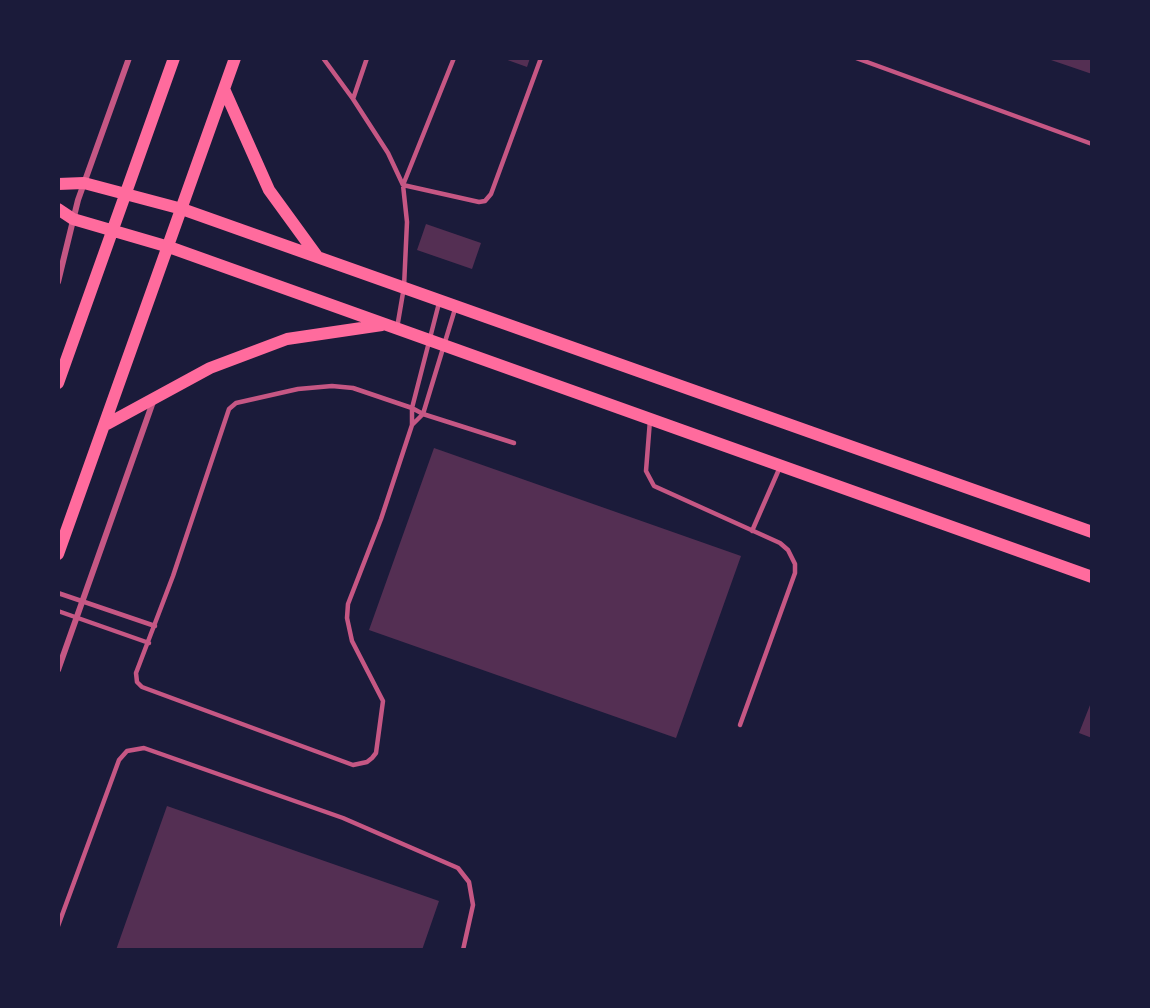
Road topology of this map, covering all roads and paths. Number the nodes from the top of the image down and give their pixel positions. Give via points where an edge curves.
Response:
1 (129, 58) edge
2 (174, 58) edge
3 (235, 58) edge
4 (322, 58) edge
5 (366, 58) edge
6 (454, 58) edge
7 (541, 58) edge
8 (856, 58) edge
9 (224, 89) junction
10 (353, 99) junction
11 (1092, 144) edge
12 (84, 183) junction
13 (58, 184) edge
14 (403, 185) junction
15 (125, 192) junction
16 (58, 209) edge
17 (182, 209) junction
18 (73, 219) junction
19 (111, 231) junction
20 (169, 247) junction
21 (317, 257) junction
22 (58, 282) edge
23 (404, 287) junction
24 (439, 300) junction
25 (456, 306) junction
26 (392, 327) junction
27 (429, 342) junction
28 (445, 346) junction
29 (58, 383) edge
30 (154, 399) junction
31 (412, 408) junction
32 (423, 414) junction
33 (650, 420) junction
34 (107, 424) junction
35 (412, 426) junction
36 (514, 443) dead end
37 (781, 466) junction
38 (752, 531) junction
39 (1092, 532) edge
40 (58, 554) edge
41 (1092, 577) edge
42 (58, 593) edge
43 (83, 602) junction
44 (58, 610) edge
45 (78, 618) junction
46 (155, 626) junction
47 (149, 643) junction
48 (58, 670) edge
49 (740, 725) dead end
50 (58, 926) edge
51 (462, 950) edge

1 - 12 street
2 - 15 main road
3 - 9 main road
4 - 10 lane
5 - 10 lane
6 - 14 lane
7 - 14 lane via 489,197 478,202
8 - 11 lane
9 - 17 main road
9 - 21 main road via 269,190
10 - 14 lane via 388,153
12 - 13 main road
12 - 15 main road
12 - 18 street
14 - 23 lane via 407,222
15 - 17 main road
15 - 19 main road
16 - 18 main road
17 - 20 main road
17 - 21 main road
18 - 19 main road
18 - 22 street
19 - 20 main road
19 - 29 main road
20 - 26 main road
20 - 34 main road
21 - 23 main road
23 - 24 main road
23 - 26 lane
24 - 25 main road
24 - 27 lane
25 - 28 lane
25 - 39 main road
26 - 27 main road
26 - 30 main road via 287,339 210,368
27 - 28 main road
27 - 31 lane
28 - 32 lane
28 - 33 main road
30 - 34 main road
30 - 43 street
31 - 32 lane
31 - 35 lane
31 - 46 lane via 353,388 332,386 298,389 236,403 228,409
32 - 35 lane
32 - 36 lane
33 - 37 main road
33 - 38 lane via 646,471 654,486
34 - 40 main road
35 - 47 lane via 348,604 352,641 383,701 376,753 367,762 353,765 141,687 136,673
37 - 38 lane
37 - 41 main road
38 - 49 lane via 788,550 795,573
42 - 43 lane
43 - 45 street
43 - 46 lane
44 - 45 lane
45 - 47 lane
45 - 48 street
46 - 47 lane
50 - 51 lane via 119,760 127,751 144,748 343,818 458,868 469,882 473,905

